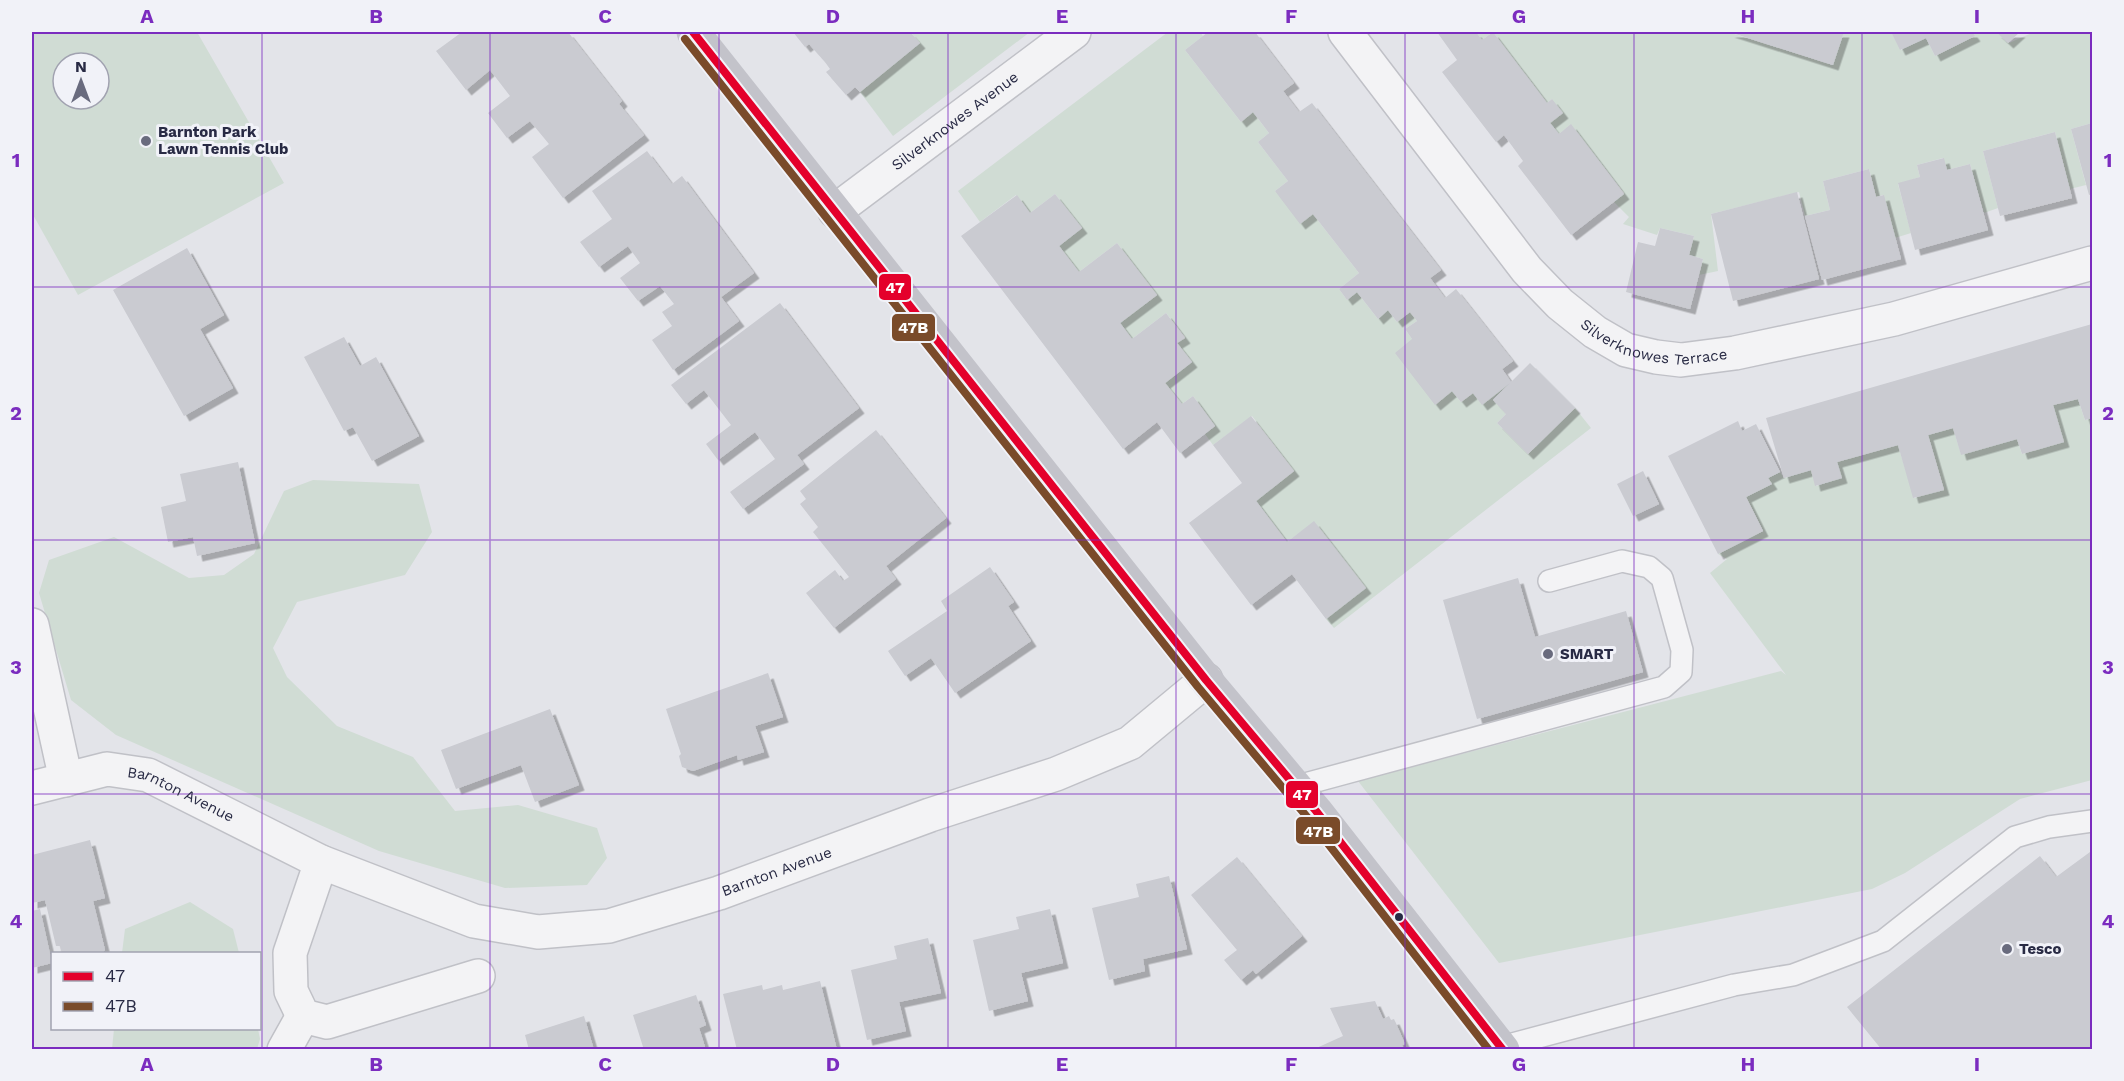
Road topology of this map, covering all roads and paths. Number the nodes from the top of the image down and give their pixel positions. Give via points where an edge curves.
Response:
1 (693, 32) edge
2 (1074, 32) edge
3 (1345, 32) edge
4 (836, 211) junction
5 (2092, 263) edge
6 (1549, 581) dead end
7 (32, 625) edge
8 (1206, 680) junction
9 (66, 780) junction
10 (1294, 787) junction
11 (32, 788) edge
12 (2092, 821) edge
13 (321, 861) junction
14 (478, 976) dead end
15 (303, 1016) junction
16 (1502, 1048) edge
17 (284, 1050) edge

1 - 4 street
2 - 4 street, Silverknowes Avenue
3 - 5 street, Silverknowes Terrace via 1527,270 1594,332 1626,350 1681,360 1735,353 1894,319
4 - 8 street
6 - 10 lane via 1622,561 1649,567 1662,578 1682,650 1682,672 1664,687
7 - 9 street
8 - 10 street
8 - 13 street, Barnton Avenue via 1130,743 1056,774 719,892 609,926 538,932 474,921
9 - 11 street, Barnton Avenue
9 - 13 street, Barnton Avenue via 107,768 148,775
10 - 16 street
12 - 16 lane via 2015,837 1883,941 1793,975 1734,985
13 - 15 street via 290,953 291,991
14 - 15 street via 327,1022
15 - 17 street

